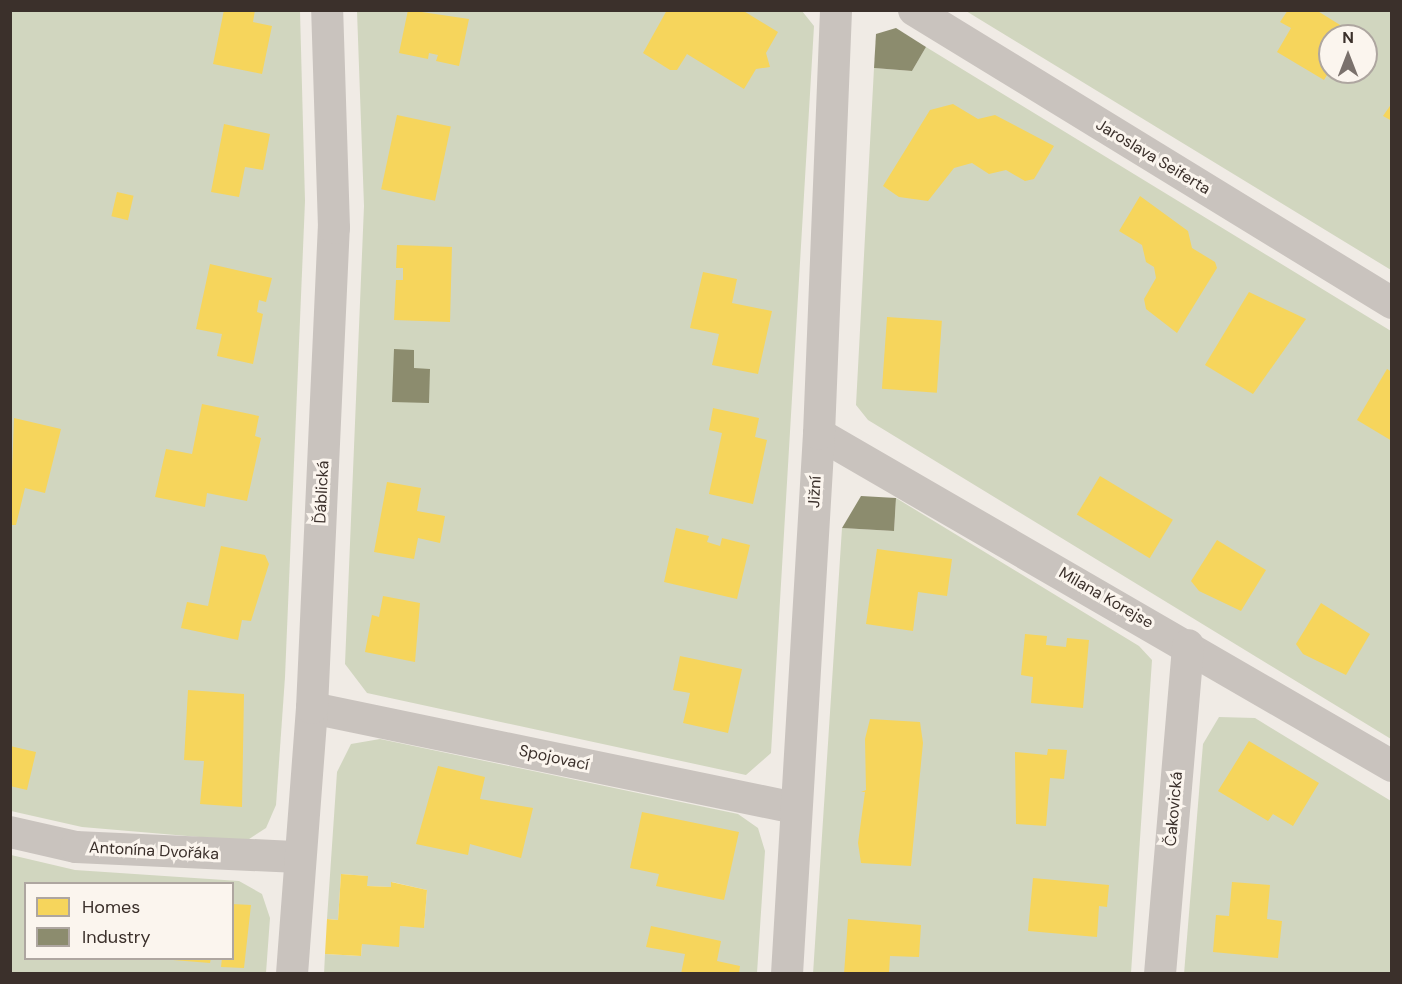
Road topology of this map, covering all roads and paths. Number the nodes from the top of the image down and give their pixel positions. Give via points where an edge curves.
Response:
1 (327, 10) edge
2 (836, 10) edge
3 (914, 10) edge
4 (1392, 303) edge
5 (819, 434) junction
6 (1188, 645) junction
7 (312, 708) junction
8 (1392, 766) edge
9 (796, 808) junction
10 (10, 832) edge
11 (299, 857) junction
12 (292, 974) edge
13 (787, 974) edge
14 (1160, 974) edge

1 - 7 street, Ďáblická via 334,228
2 - 5 street, Jižní
3 - 4 street, Jaroslava Seiferta
5 - 6 street, Milana Korejse
5 - 9 street, Jižní
6 - 8 street, Milana Korejse
6 - 14 street, Čakovická
7 - 9 street, Spojovací
7 - 11 street, Ďáblická
9 - 13 street, Jižní
10 - 11 street, Antonína Dvořáka via 76,847
11 - 12 street, Ďáblická

